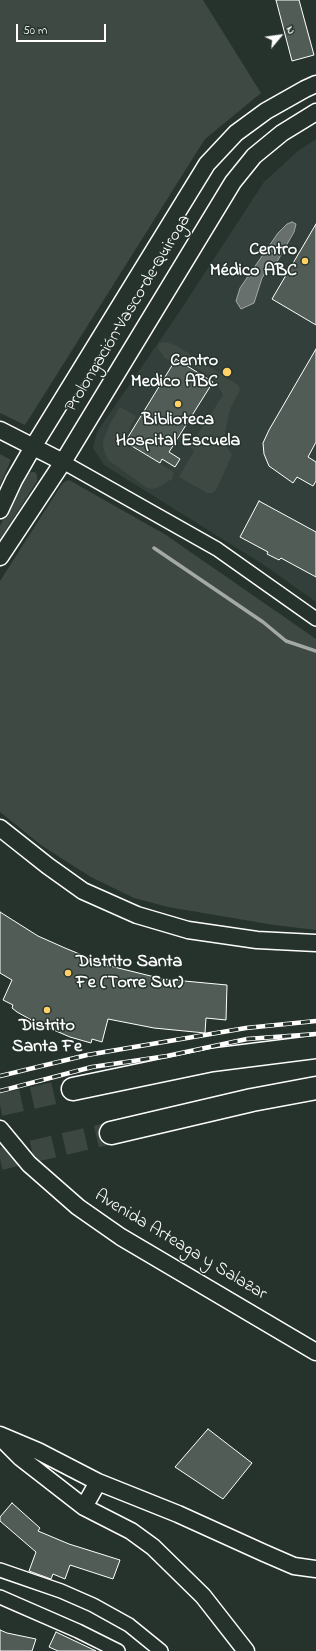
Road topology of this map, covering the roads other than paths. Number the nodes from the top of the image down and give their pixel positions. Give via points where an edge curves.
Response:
1 (316, 84) edge
2 (316, 112) edge
3 (0, 430) edge
4 (33, 446) junction
5 (63, 462) junction
6 (0, 510) edge
7 (0, 558) edge
8 (316, 619) edge
9 (0, 828) edge
10 (316, 943) edge
11 (316, 1047) edge
12 (316, 1088) edge
13 (73, 1089) tunnel mouth
14 (252, 1100) junction
15 (316, 1100) edge
16 (0, 1129) edge
17 (111, 1133) tunnel mouth
18 (316, 1352) edge
19 (0, 1437) edge
20 (98, 1482) junction
21 (84, 1507) junction
22 (316, 1569) edge
23 (0, 1570) edge
24 (0, 1597) edge
25 (118, 1651) edge
26 (161, 1651) edge
27 (246, 1651) edge

1 - 4 street, Prolongación Vasco de Quiroga via 266,111 236,133 207,164
2 - 5 street, Prolongación Vasco de Quiroga via 282,133 254,156 233,182
3 - 4 street
4 - 5 street
4 - 6 street, Prolongación Vasco de Quiroga
5 - 7 street, Prolongación Vasco de Quiroga
5 - 8 street via 217,549
9 - 10 street via 83,891 137,915 188,930 257,940
11 - 13 highway via 212,1060
12 - 14 highway
14 - 15 highway
14 - 17 highway
16 - 18 street, Avenida Arteaga y Salazar via 29,1164 84,1211 121,1237
19 - 20 street via 38,1451
19 - 21 street via 27,1463
20 - 21 street
20 - 22 street via 178,1514 294,1566
21 - 27 street via 131,1531 153,1547 203,1596
23 - 26 street via 93,1605 129,1625
24 - 25 street

